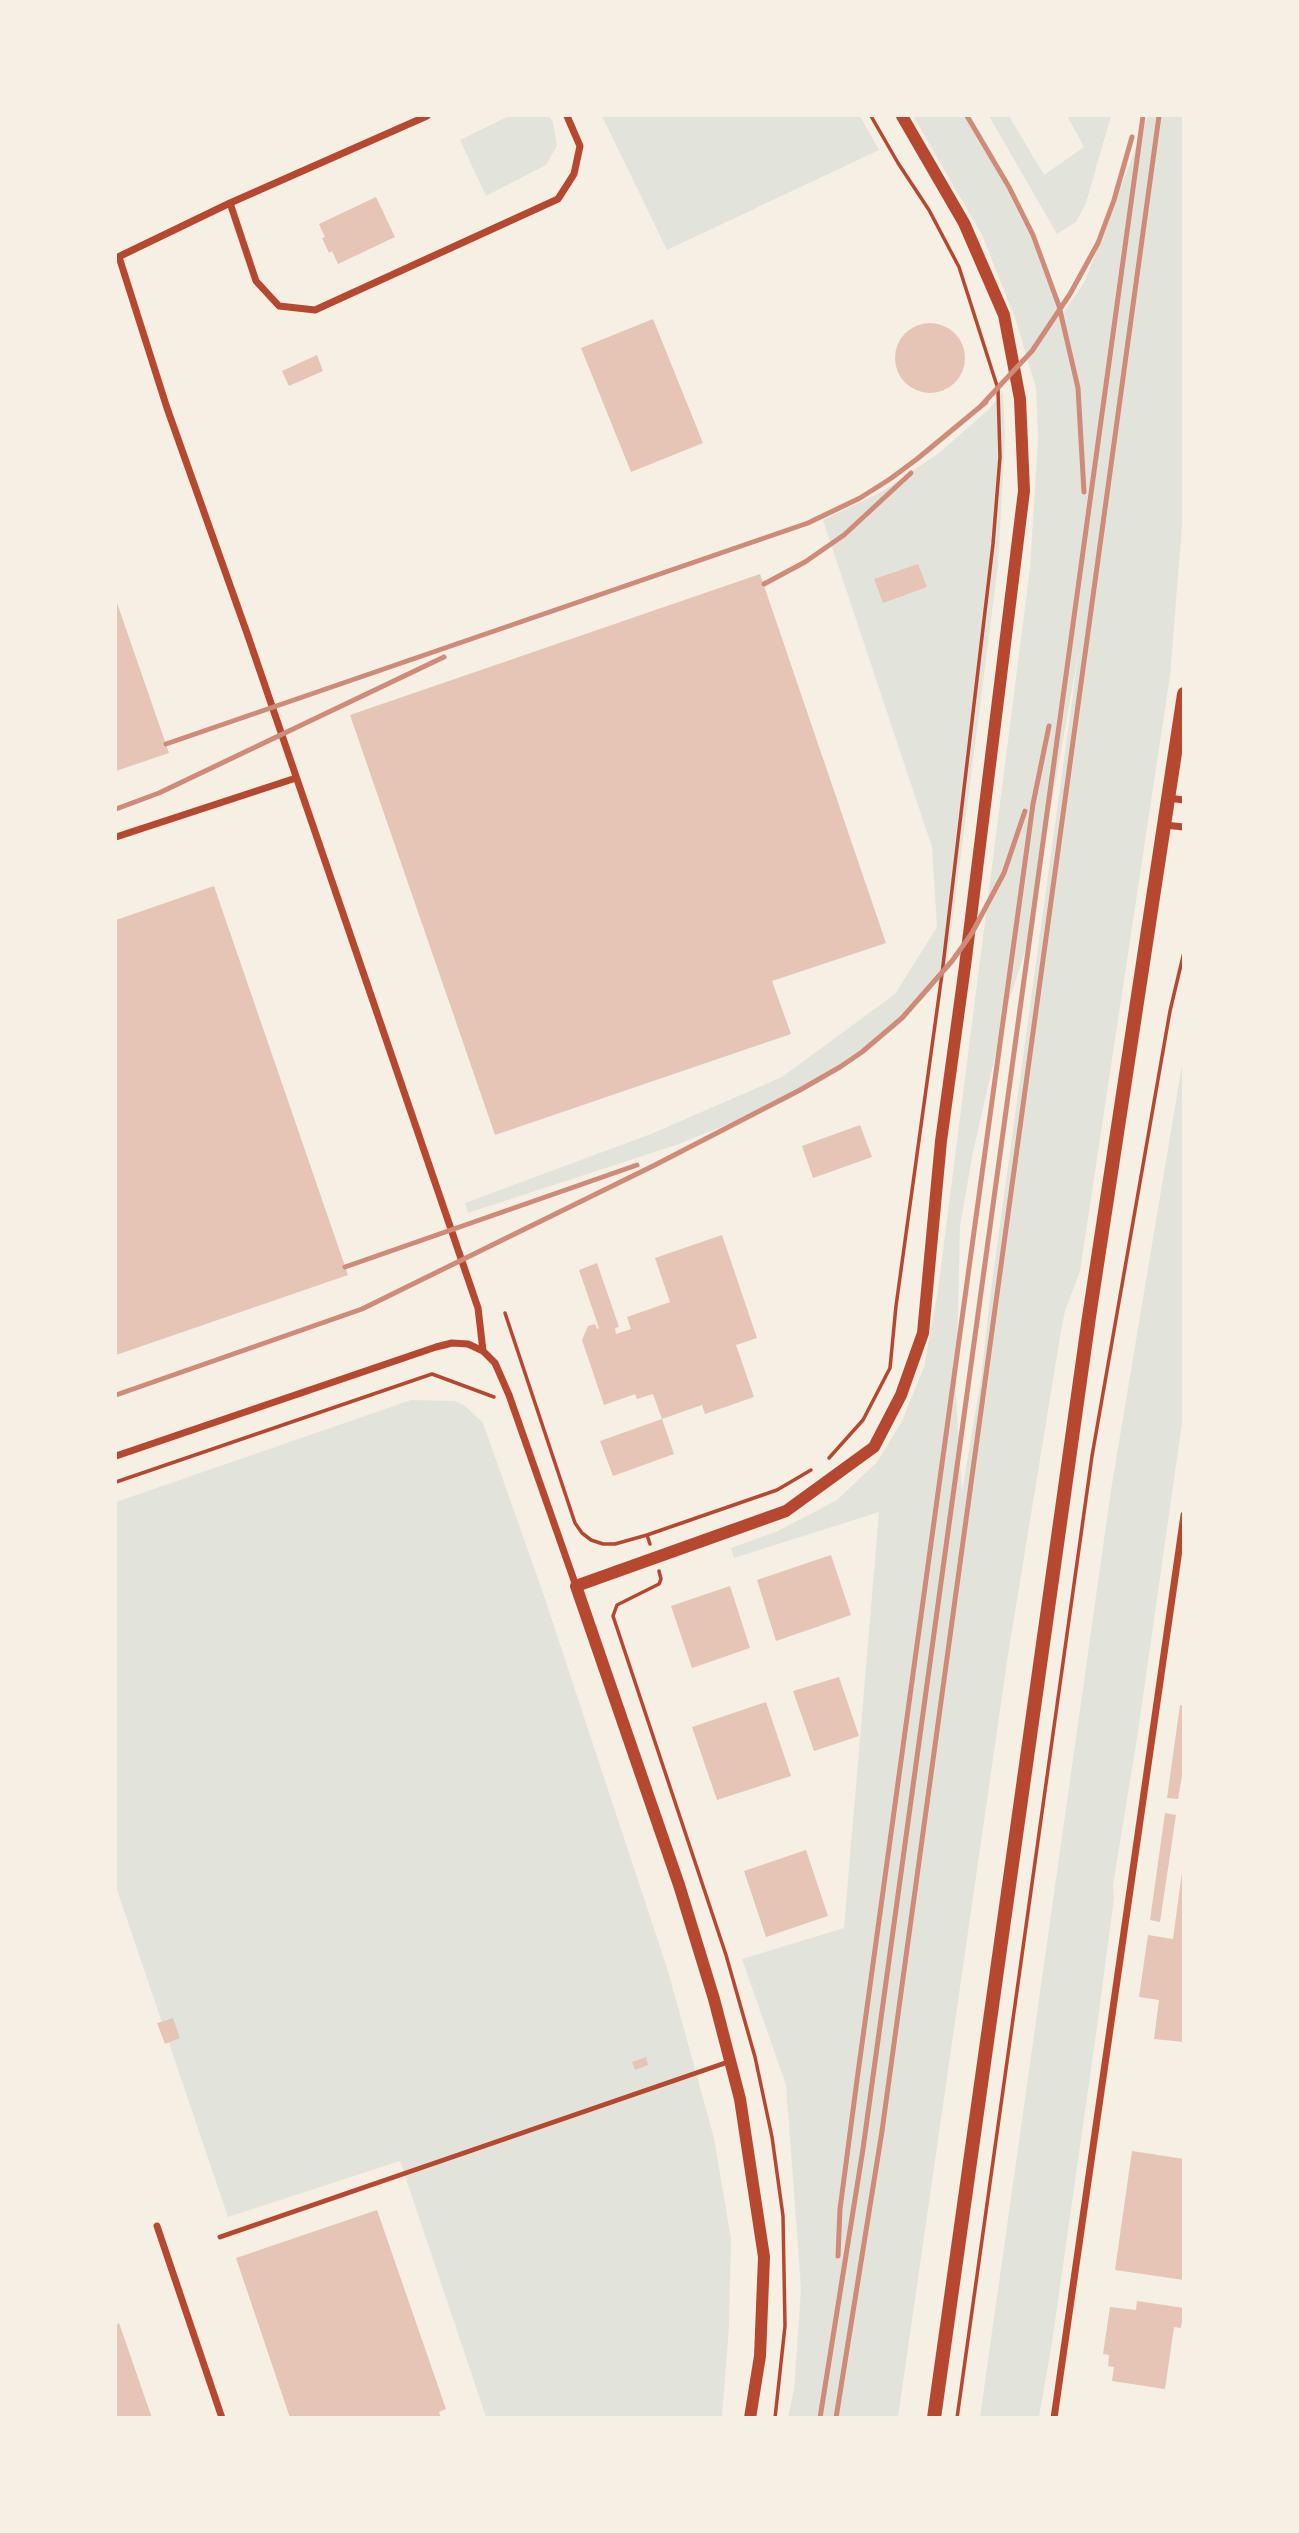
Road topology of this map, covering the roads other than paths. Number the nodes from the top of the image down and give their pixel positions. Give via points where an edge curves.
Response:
1 (427, 116) edge
2 (567, 116) edge
3 (902, 116) edge
4 (230, 203) junction
5 (117, 257) edge
6 (1184, 694) edge
7 (296, 778) junction
8 (1176, 799) edge
9 (1164, 825) junction
10 (1184, 827) edge
11 (116, 837) edge
12 (483, 1351) junction
13 (116, 1456) edge
14 (1184, 1515) edge
15 (576, 1586) junction
16 (731, 2061) junction
17 (157, 2226) dead end
18 (220, 2237) dead end
19 (222, 2417) edge
20 (750, 2417) edge
21 (934, 2417) edge
22 (1054, 2417) edge

1 - 4 street
2 - 4 street via 580,146 574,174 558,198 316,310 279,306 256,281
3 - 15 street via 964,223 1004,315 1020,399 1024,491 941,1141 923,1333 901,1395 874,1447 786,1511
4 - 5 street
5 - 7 street
6 - 8 main road
7 - 11 street
7 - 12 street via 478,1308
8 - 9 main road
9 - 10 street
9 - 21 main road via 1088,1317
12 - 13 street via 468,1344 436,1347
12 - 15 street via 495,1363 509,1395
14 - 22 street
15 - 16 street via 679,1885
16 - 18 lane
16 - 20 street via 751,2157 764,2257 760,2356
17 - 19 street

